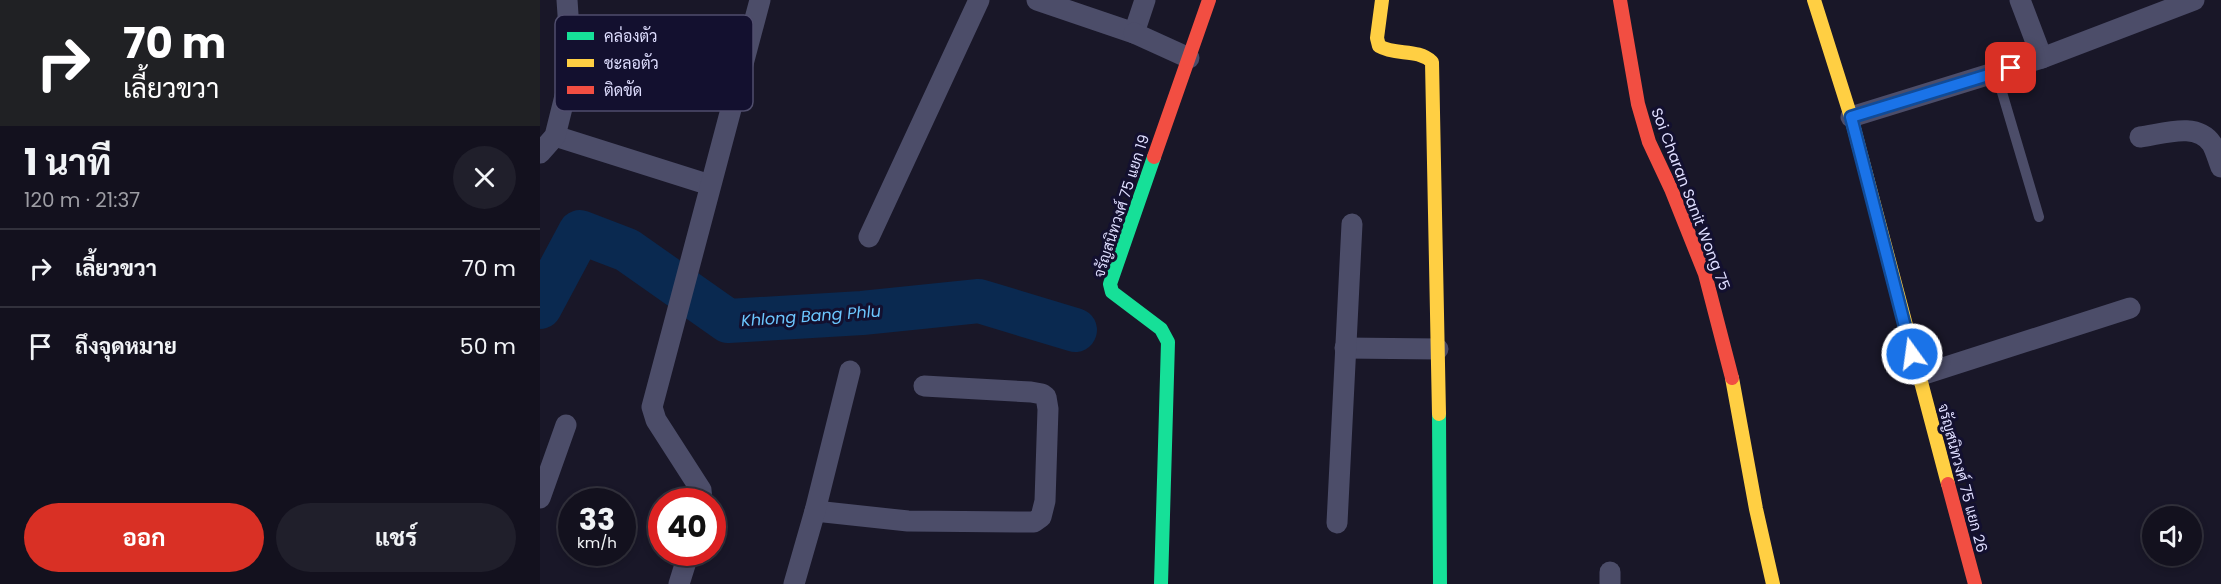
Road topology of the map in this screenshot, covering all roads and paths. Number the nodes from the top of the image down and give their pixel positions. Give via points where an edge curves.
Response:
1 (567, 0) edge
2 (760, 0) edge
3 (979, 0) edge
4 (1037, 0) edge
5 (1145, 0) edge
6 (1209, 0) edge
7 (1382, 0) edge
8 (1620, 0) edge
9 (1814, 0) edge
10 (2020, 0) edge
11 (2194, 0) edge
12 (568, 15) edge
13 (753, 26) edge
14 (1134, 33) junction
15 (1189, 58) junction
16 (2042, 58) junction
17 (1996, 72) junction
18 (561, 111) edge
19 (730, 111) edge
20 (1851, 117) junction
21 (555, 136) junction
22 (2140, 137) dead end
23 (540, 153) edge
24 (2221, 167) edge
25 (710, 184) junction
26 (2039, 217) dead end
27 (1352, 225) dead end
28 (869, 237) dead end
29 (2130, 308) dead end
30 (1345, 348) junction
31 (1438, 349) junction
32 (849, 371) dead end
33 (1918, 376) junction
34 (924, 386) dead end
35 (566, 425) dead end
36 (700, 488) edge
37 (540, 498) edge
38 (814, 511) junction
39 (1337, 523) dead end
40 (685, 566) edge
41 (679, 584) edge
42 (794, 584) edge
43 (1161, 584) edge
44 (1440, 584) edge
45 (1773, 584) edge
46 (1975, 584) edge

1 - 12 street
2 - 13 street
3 - 28 street
4 - 14 street
5 - 14 street
6 - 15 street, จรัญสนิทวงศ์ 75 แยก 19
7 - 31 street via 1379,46 1387,51 1424,55 1432,62
8 - 45 street, Soi Charan Sanit Wong 75 via 1638,104 1649,141 1708,286 1735,389
9 - 20 street, จรัญสนิทวงศ์ 75 แยก 26
10 - 16 street
11 - 16 street
14 - 15 street
15 - 43 street, จรัญสนิทวงศ์ 75 แยก 19 via 1110,284 1112,292 1161,329 1168,342
16 - 17 street
17 - 20 street
17 - 26 lane
18 - 21 street
19 - 25 street
20 - 33 street, จรัญสนิทวงศ์ 75 แยก 26
21 - 23 street
21 - 25 street
22 - 24 street via 2191,130 2201,133 2213,146
25 - 36 street via 652,407 656,420
27 - 30 street
29 - 33 street
30 - 31 street
30 - 39 street
31 - 44 street
32 - 38 street
33 - 46 street, จรัญสนิทวงศ์ 75 แยก 26
34 - 38 street via 1031,392 1046,398 1045,501 1041,517 1034,522 908,521
35 - 37 street
38 - 42 street
40 - 41 street

